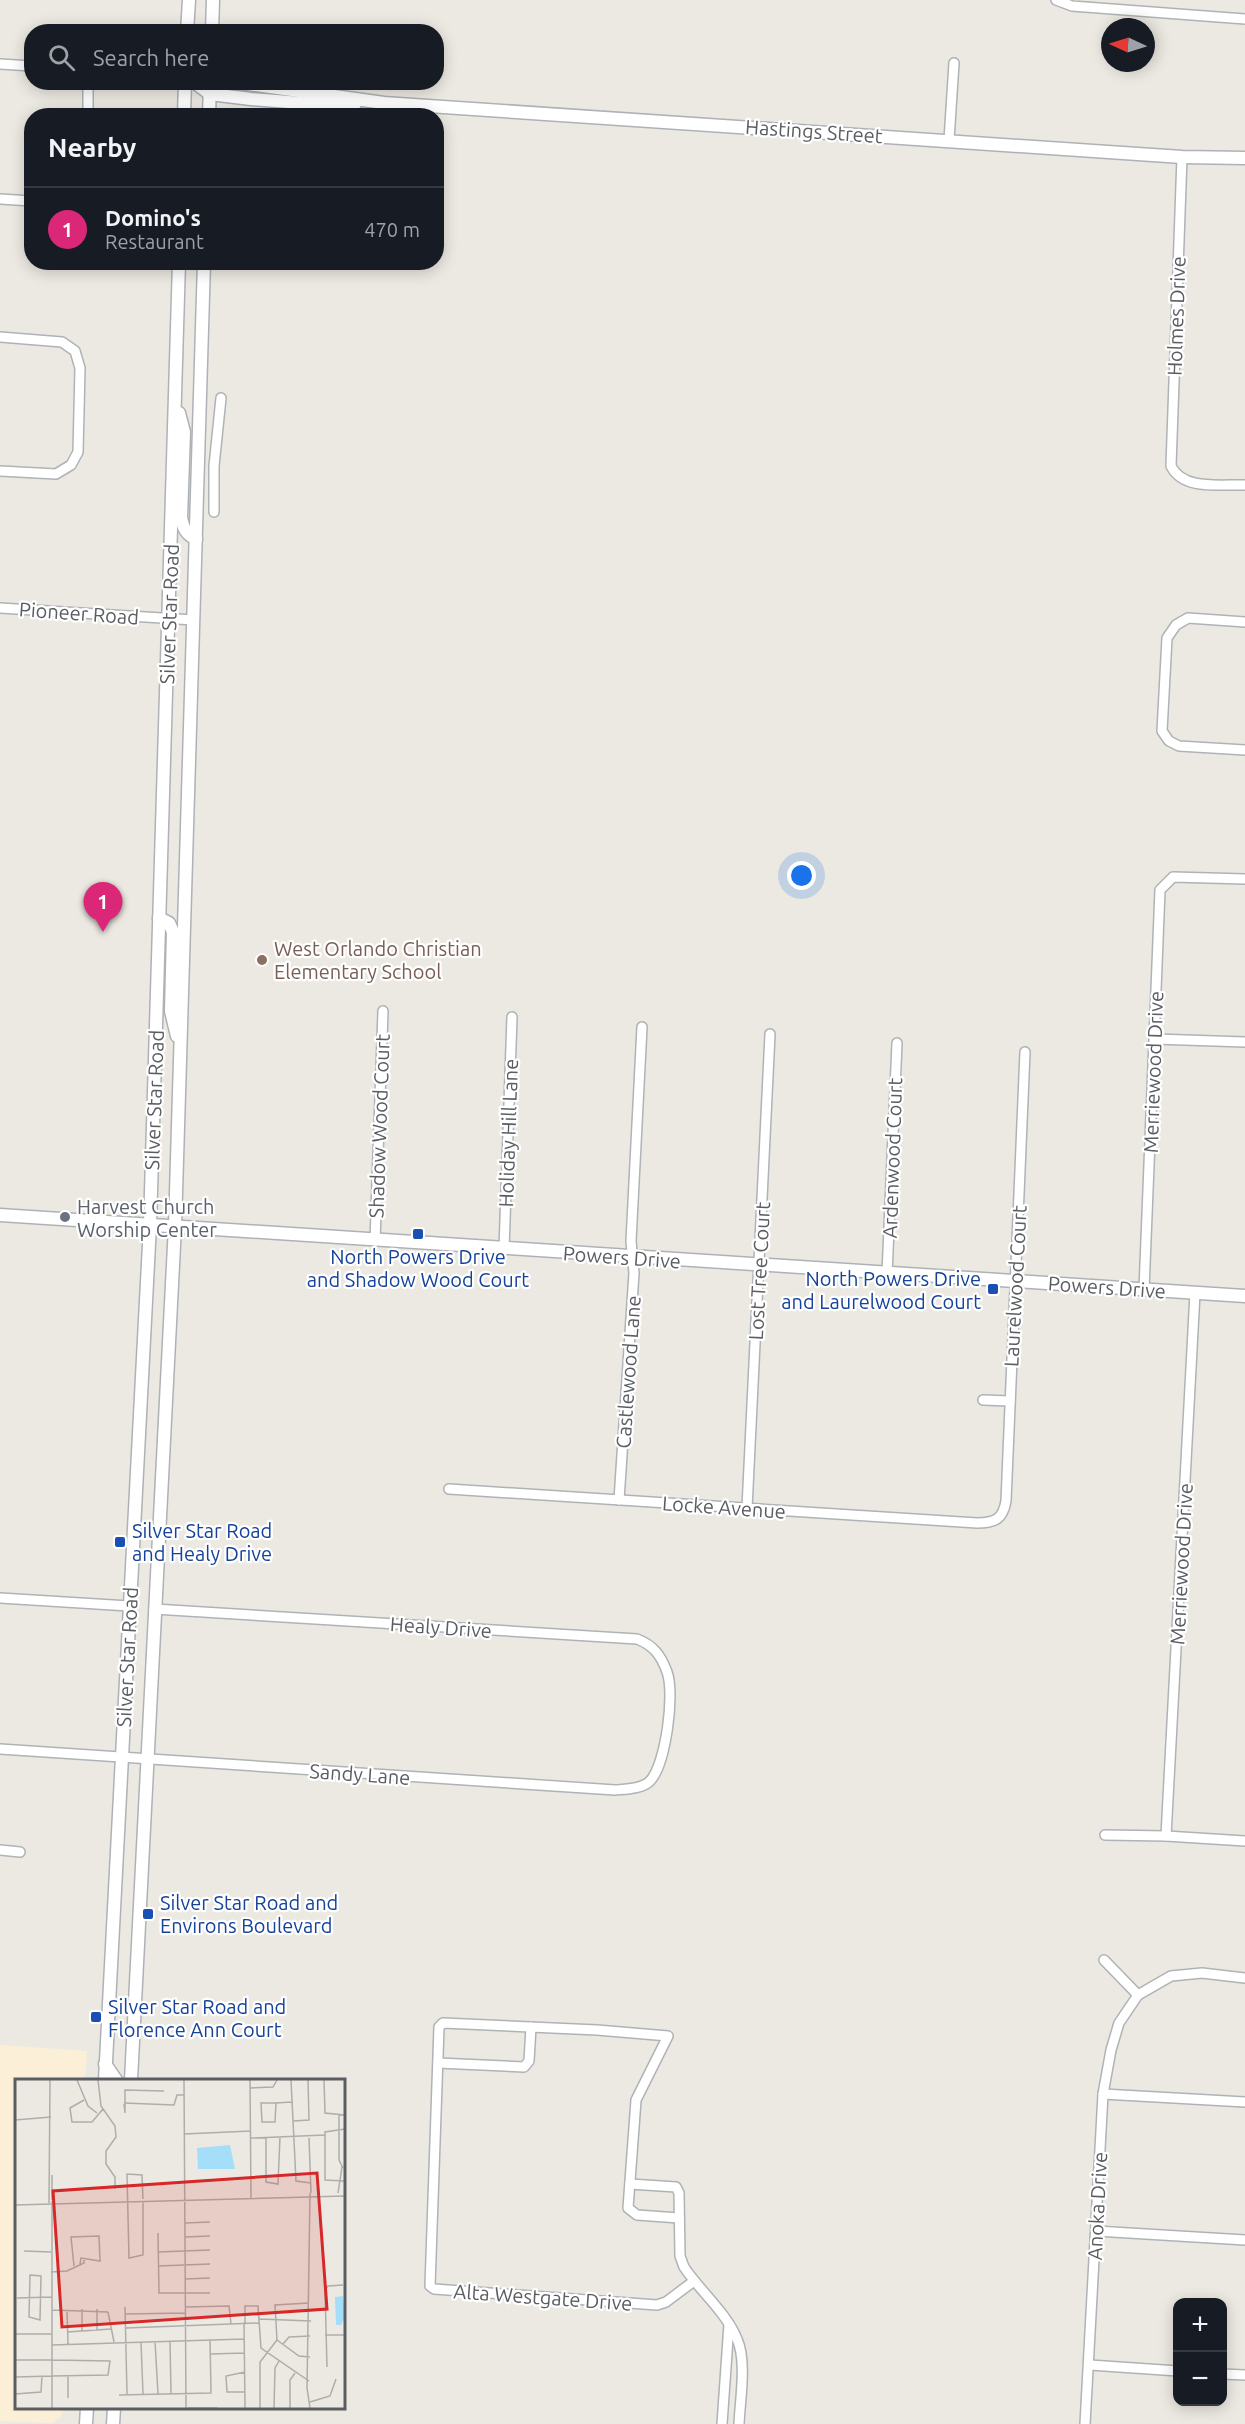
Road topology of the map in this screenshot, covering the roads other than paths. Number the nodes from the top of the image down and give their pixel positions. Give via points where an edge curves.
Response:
1 (189, 0) edge
2 (213, 0) edge
3 (1056, 0) edge
4 (1245, 18) edge
5 (188, 24) edge
6 (212, 24) edge
7 (954, 63) dead end
8 (0, 64) edge
9 (24, 66) edge
10 (88, 90) edge
11 (185, 90) edge
12 (210, 90) edge
13 (224, 90) edge
14 (291, 90) edge
15 (384, 103) junction
16 (88, 108) edge
17 (184, 108) edge
18 (209, 108) edge
19 (949, 140) junction
20 (1182, 157) junction
21 (1245, 158) edge
22 (0, 199) edge
23 (24, 200) edge
24 (179, 270) edge
25 (204, 270) edge
26 (0, 338) edge
27 (175, 394) junction
28 (221, 398) dead end
29 (0, 471) edge
30 (1245, 485) edge
31 (214, 512) dead end
32 (196, 539) junction
33 (0, 608) edge
34 (169, 619) junction
35 (194, 620) junction
36 (1245, 622) edge
37 (1245, 750) edge
38 (1245, 879) edge
39 (159, 918) junction
40 (383, 1011) dead end
41 (512, 1017) dead end
42 (642, 1027) dead end
43 (770, 1034) dead end
44 (1155, 1039) junction
45 (1245, 1042) edge
46 (897, 1043) dead end
47 (181, 1049) junction
48 (1025, 1052) dead end
49 (0, 1215) edge
50 (150, 1224) junction
51 (175, 1226) junction
52 (375, 1241) junction
53 (504, 1249) junction
54 (633, 1257) junction
55 (759, 1265) junction
56 (887, 1274) junction
57 (1015, 1282) junction
58 (1144, 1290) junction
59 (1195, 1293) junction
60 (1245, 1296) edge
61 (983, 1400) dead end
62 (1010, 1401) junction
63 (449, 1489) dead end
64 (618, 1500) junction
65 (747, 1508) junction
66 (999, 1519) joint
67 (0, 1598) edge
68 (129, 1606) junction
69 (154, 1609) junction
70 (668, 1716) joint
71 (0, 1749) edge
72 (122, 1758) junction
73 (147, 1760) junction
74 (1105, 1835) dead end
75 (1166, 1836) junction
76 (1245, 1841) edge
77 (0, 1850) edge
78 (20, 1852) dead end
79 (1104, 1960) dead end
80 (1245, 1978) edge
81 (1138, 1995) junction
82 (531, 2027) junction
83 (438, 2063) junction
84 (105, 2064) junction
85 (105, 2079) edge
86 (115, 2079) edge
87 (130, 2079) edge
88 (1103, 2094) junction
89 (1245, 2102) edge
90 (630, 2184) junction
91 (679, 2218) junction
92 (1096, 2230) junction
93 (1245, 2240) edge
94 (694, 2281) junction
95 (729, 2324) junction
96 (1090, 2365) junction
97 (1173, 2371) edge
98 (1227, 2374) edge
99 (1245, 2375) edge
100 (87, 2409) edge
101 (114, 2409) edge
102 (86, 2424) edge
103 (113, 2424) edge
104 (722, 2424) edge
105 (739, 2424) edge
106 (1086, 2424) edge

1 - 5 main road
2 - 6 main road
3 - 4 street via 1072,6
7 - 19 street
8 - 9 street
10 - 16 street
11 - 17 main road
12 - 18 main road
13 - 15 main road, Hastings Street via 326,105
14 - 15 main road, Hastings Street
15 - 19 main road, Hastings Street
19 - 20 main road, Hastings Street
20 - 21 main road, Hastings Street
20 - 30 street, Holmes Drive via 1171,466 1175,475 1195,483
22 - 23 street
24 - 27 main road, Silver Star Road
25 - 32 main road, Silver Star Road
26 - 29 street via 62,342 75,351 80,368 78,452 71,465 56,474
27 - 32 main road via 184,432 181,517 187,533
27 - 34 main road, Silver Star Road
28 - 31 street
32 - 35 main road, Silver Star Road
33 - 34 street, Pioneer Road
34 - 35 street, Pioneer Road
34 - 39 main road, Silver Star Road
35 - 47 main road, Silver Star Road
36 - 37 street via 1188,618 1176,625 1167,638 1162,731 1179,746
38 - 44 street, Merriewood Drive via 1173,877 1160,890
39 - 47 main road via 169,923 173,932 171,1011
39 - 50 main road, Silver Star Road
40 - 52 street, Shadow Wood Court
41 - 53 street, Holiday Hill Lane
42 - 54 street, Castlewood Lane
43 - 55 street, Lost Tree Court
44 - 45 street
44 - 58 street, Merriewood Drive
46 - 56 street, Ardenwood Court
47 - 51 main road, Silver Star Road
48 - 57 street, Laurelwood Court
49 - 50 main road, Powers Drive
50 - 51 main road, Powers Drive
50 - 68 main road, Silver Star Road
51 - 52 main road, Powers Drive
51 - 69 main road, Silver Star Road
52 - 53 main road, Powers Drive
53 - 54 main road, Powers Drive
54 - 55 main road, Powers Drive
54 - 64 street, Castlewood Lane
55 - 56 main road, Powers Drive
55 - 65 street, Lost Tree Court
56 - 57 main road, Powers Drive
57 - 58 main road, Powers Drive
57 - 62 street, Laurelwood Court
58 - 59 main road, Powers Drive
59 - 60 main road, Powers Drive
59 - 75 street, Merriewood Drive
61 - 62 street
62 - 66 street, Laurelwood Court via 1006,1501
63 - 64 street, Locke Avenue
64 - 65 street, Locke Avenue
65 - 66 street, Locke Avenue via 977,1523
67 - 68 street
68 - 72 main road, Silver Star Road
69 - 70 street, Healy Drive via 637,1639 658,1653 668,1674
69 - 73 main road, Silver Star Road
70 - 73 street, Sandy Lane via 659,1768 649,1782 634,1789
71 - 72 street, Sandy Lane
72 - 73 street, Sandy Lane
72 - 84 main road, Silver Star Road
73 - 87 main road, Silver Star Road
74 - 75 street
75 - 76 street
77 - 78 street
79 - 81 street
80 - 81 street via 1202,1973 1171,1976
81 - 88 street, Anoka Drive via 1119,2023
82 - 83 street via 529,2061 524,2067
82 - 83 street, Alta Westgate Drive via 443,2023 439,2027
82 - 90 street, Alta Westgate Drive via 668,2036 636,2100
83 - 94 street, Alta Westgate Drive via 429,2281 434,2289 657,2305
84 - 85 main road, Silver Star Road
84 - 86 main road
88 - 89 street
88 - 92 street, Anoka Drive
90 - 91 street via 676,2187
90 - 91 street, Alta Westgate Drive via 628,2208 632,2213
91 - 94 street via 680,2256
92 - 93 street
92 - 96 street, Anoka Drive
94 - 95 street
95 - 104 street
95 - 105 street via 738,2341 741,2362
96 - 97 street
96 - 106 street, Anoka Drive
98 - 99 street
100 - 102 main road
101 - 103 main road

